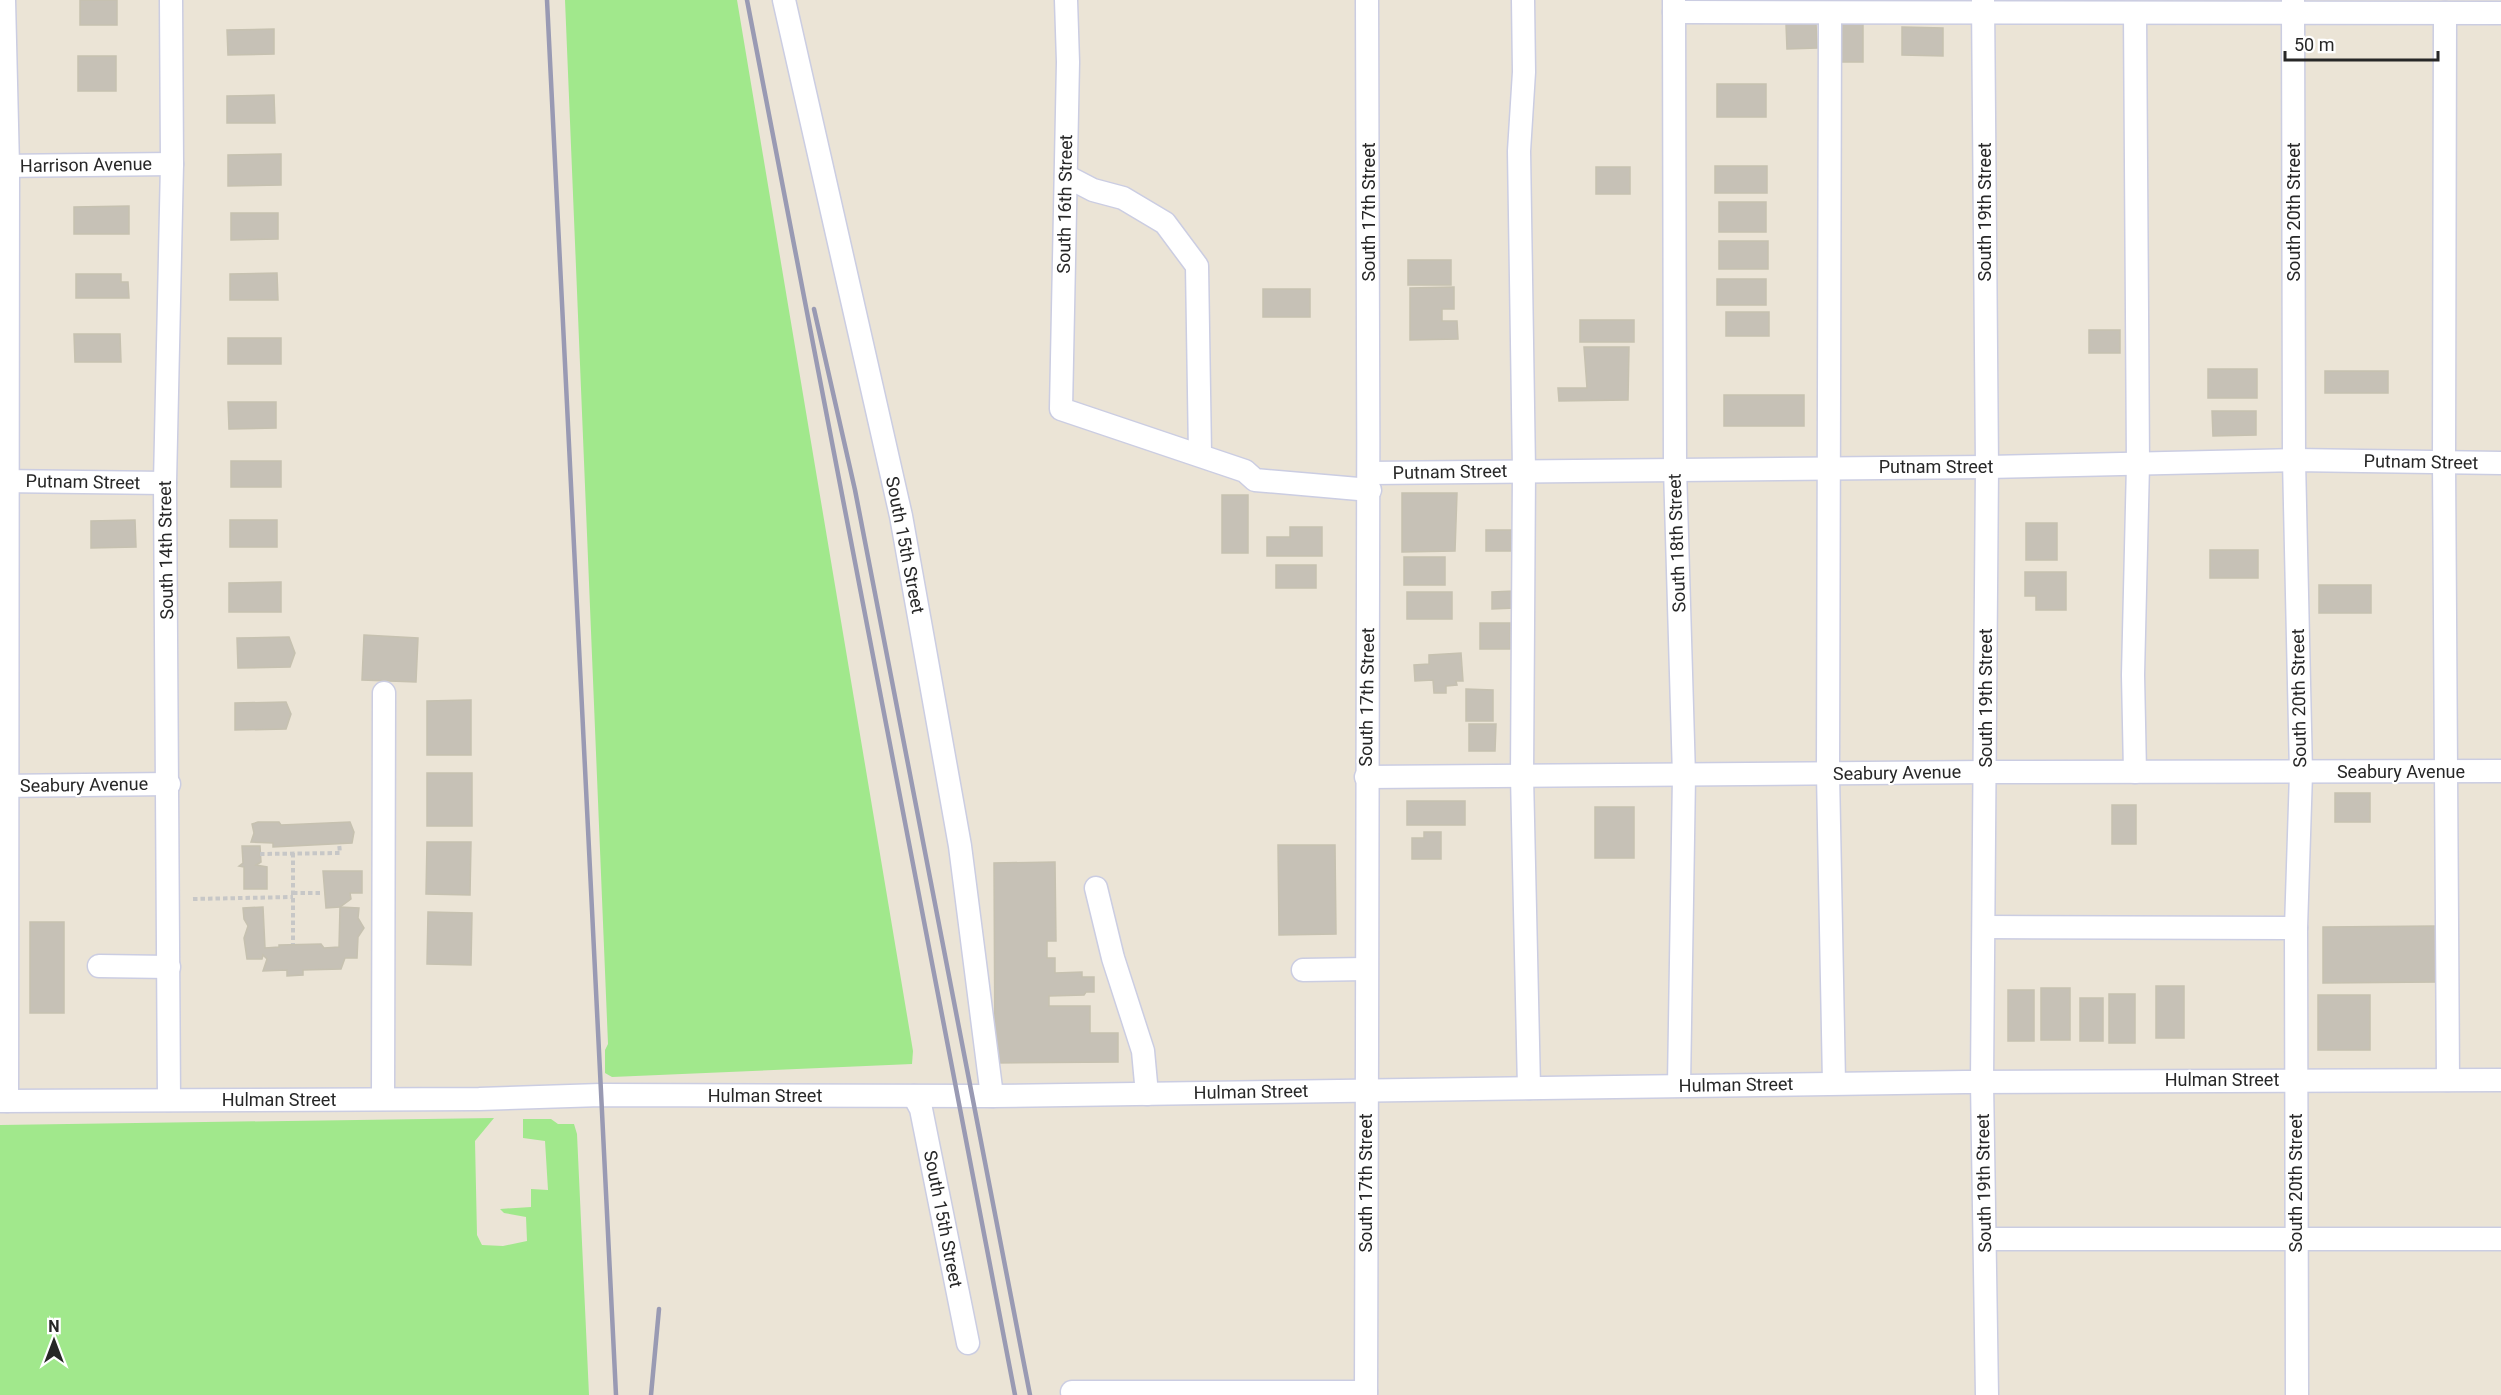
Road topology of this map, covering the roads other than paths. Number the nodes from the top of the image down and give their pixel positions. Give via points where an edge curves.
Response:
1 (4, 0) edge
2 (171, 0) edge
3 (784, 0) edge
4 (1066, 0) edge
5 (1367, 0) edge
6 (1523, 0) edge
7 (1674, 6) edge
8 (1984, 7) edge
9 (2293, 7) edge
10 (1830, 13) junction
11 (2135, 13) junction
12 (2445, 13) junction
13 (2501, 14) edge
14 (172, 164) junction
15 (4, 166) edge
16 (1066, 176) junction
17 (1061, 409) joint
18 (1200, 455) junction
19 (2294, 460) junction
20 (2444, 462) junction
21 (2501, 463) edge
22 (2138, 464) junction
23 (1987, 467) junction
24 (1675, 468) junction
25 (1827, 468) junction
26 (1524, 470) junction
27 (3, 481) edge
28 (1370, 482) junction
29 (165, 483) junction
30 (384, 693) dead end
31 (2501, 771) edge
32 (1986, 772) junction
33 (2135, 772) junction
34 (2446, 772) junction
35 (2301, 773) junction
36 (1828, 774) junction
37 (1522, 776) junction
38 (1684, 776) junction
39 (1366, 777) junction
40 (169, 784) junction
41 (3, 786) edge
42 (1096, 888) dead end
43 (1984, 927) junction
44 (2296, 928) junction
45 (99, 966) dead end
46 (169, 967) junction
47 (1366, 969) junction
48 (1303, 970) dead end
49 (2296, 1080) junction
50 (2448, 1080) junction
51 (2501, 1080) edge
52 (1982, 1082) junction
53 (1834, 1083) junction
54 (1679, 1085) junction
55 (1529, 1088) junction
56 (1367, 1091) junction
57 (1147, 1094) junction
58 (914, 1096) junction
59 (992, 1096) junction
60 (383, 1099) junction
61 (169, 1100) junction
62 (4, 1101) edge
63 (1985, 1239) junction
64 (2296, 1239) junction
65 (2501, 1239) edge
66 (968, 1343) dead end
67 (1072, 1392) dead end
68 (1366, 1393) edge
69 (1988, 1395) edge
70 (2297, 1395) edge

1 - 15 street
2 - 14 street, South 14th Street
3 - 59 street, South 15th Street via 901,516 960,846
4 - 16 street, South 16th Street
5 - 28 street, South 17th Street
6 - 26 street via 1519,151
7 - 10 street
7 - 24 street, South 18th Street
8 - 10 street
8 - 11 street
8 - 23 street, South 19th Street
9 - 11 street
9 - 12 street
9 - 19 street, South 20th Street
10 - 25 street
11 - 22 street
12 - 13 street
12 - 20 street
14 - 15 street, Harrison Avenue
14 - 29 street, South 14th Street
15 - 27 street
16 - 17 street, South 16th Street
16 - 18 street via 1093,190 1123,198 1165,223 1197,266
17 - 18 street, Putnam Street
18 - 28 street, Putnam Street via 1245,471 1255,480
19 - 20 street, Putnam Street
19 - 22 street, Putnam Street
19 - 35 street, South 20th Street
20 - 21 street, Putnam Street
20 - 34 street
22 - 23 street, Putnam Street
22 - 33 street
23 - 25 street, Putnam Street
23 - 32 street, South 19th Street
24 - 25 street, Putnam Street
24 - 26 street, Putnam Street
24 - 38 street, South 18th Street
25 - 36 street
26 - 28 street, Putnam Street
26 - 37 street
27 - 29 street, Putnam Street
27 - 41 street
28 - 39 street, South 17th Street
29 - 40 street, South 14th Street
30 - 60 street
31 - 34 street, Seabury Avenue
32 - 33 street, Seabury Avenue
32 - 36 street, Seabury Avenue
32 - 43 street, South 19th Street
33 - 35 street, Seabury Avenue
34 - 35 street, Seabury Avenue
34 - 50 street
35 - 44 street, South 20th Street
36 - 38 street, Seabury Avenue
36 - 53 street
37 - 38 street, Seabury Avenue
37 - 39 street, Seabury Avenue
37 - 55 street
38 - 54 street, South 18th Street
39 - 47 street, South 17th Street
40 - 41 street, Seabury Avenue
40 - 46 street, South 14th Street
41 - 62 street via 9,1048
42 - 57 street via 1113,958 1143,1051
43 - 44 street
43 - 52 street, South 19th Street
44 - 49 street, South 20th Street
45 - 46 street
46 - 61 street, South 14th Street
47 - 48 street
47 - 56 street, South 17th Street
49 - 50 street, Hulman Street
49 - 52 street, Hulman Street
49 - 64 street, South 20th Street
50 - 51 street, Hulman Street
52 - 53 street, Hulman Street
52 - 63 street, South 19th Street
53 - 54 street, Hulman Street
54 - 55 street, Hulman Street
55 - 56 street, Hulman Street
56 - 57 street, Hulman Street
56 - 68 street, South 17th Street
57 - 59 street, Hulman Street
58 - 59 street, Hulman Street
58 - 60 street, Hulman Street
58 - 66 street, South 15th Street via 921,1109
60 - 61 street, Hulman Street
61 - 62 street, Hulman Street
63 - 64 street
63 - 69 street, South 19th Street
64 - 65 street
64 - 70 street, South 20th Street
67 - 68 street

